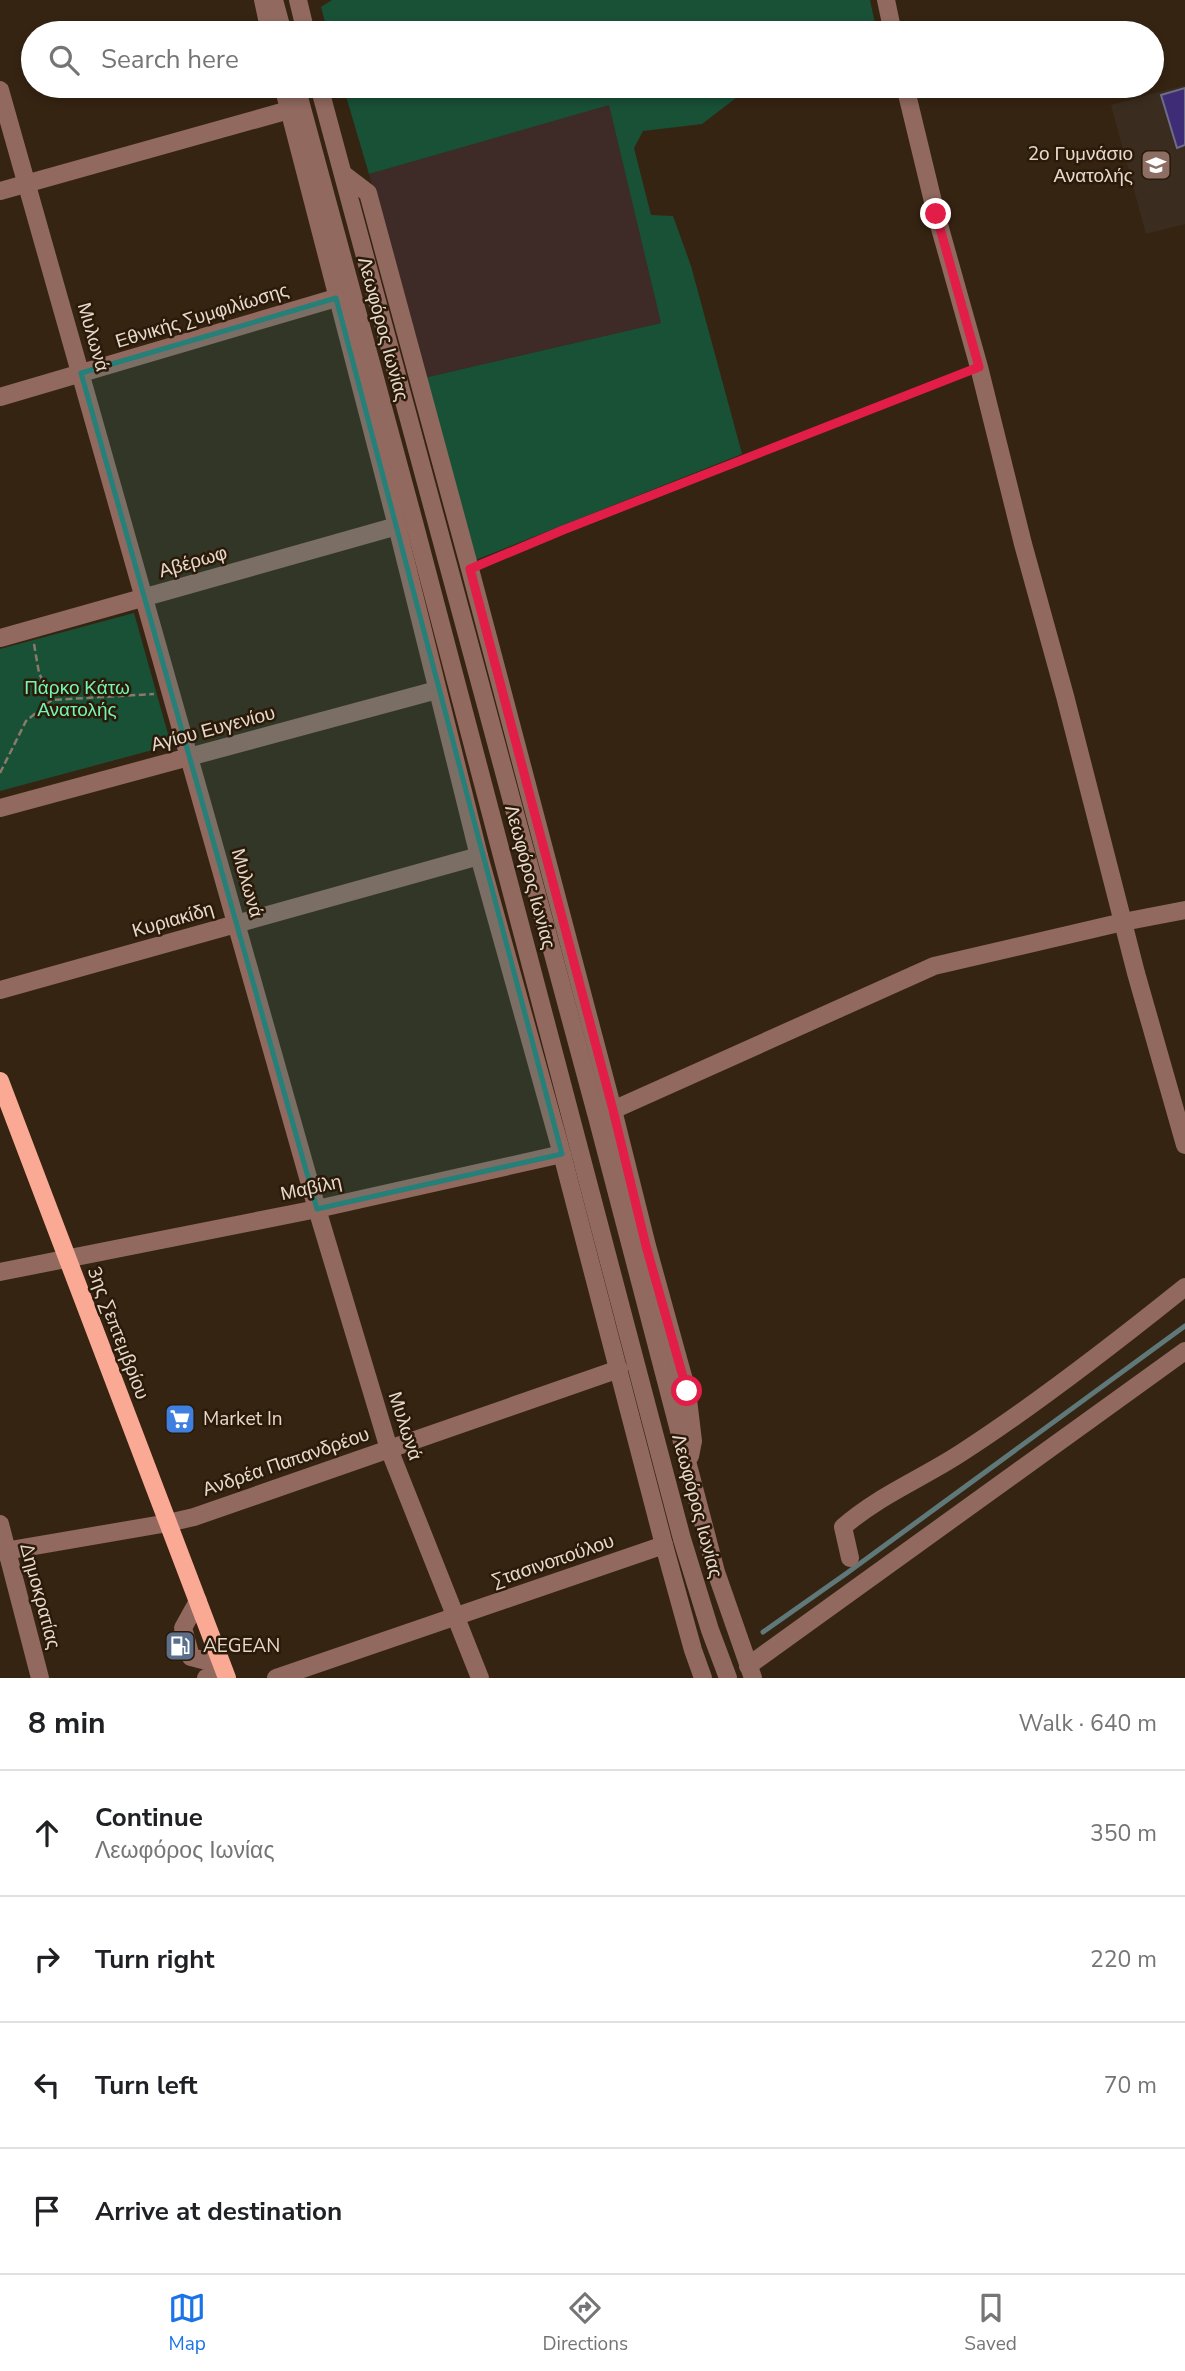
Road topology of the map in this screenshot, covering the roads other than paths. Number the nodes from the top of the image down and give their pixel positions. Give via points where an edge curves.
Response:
1 (263, 0) edge
2 (274, 0) edge
3 (298, 0) edge
4 (886, 0) edge
5 (267, 21) edge
6 (280, 21) edge
7 (303, 21) edge
8 (890, 21) edge
9 (0, 90) edge
10 (286, 98) edge
11 (299, 98) edge
12 (322, 98) edge
13 (908, 98) edge
14 (289, 110) junction
15 (343, 174) junction
16 (27, 183) junction
17 (0, 191) edge
18 (336, 298) junction
19 (81, 373) junction
20 (0, 397) edge
21 (397, 526) junction
22 (144, 598) junction
23 (0, 638) edge
24 (437, 690) junction
25 (189, 757) junction
26 (0, 808) edge
27 (479, 856) junction
28 (1185, 910) edge
29 (1123, 922) junction
30 (237, 924) junction
31 (0, 990) edge
32 (0, 1081) edge
33 (613, 1110) junction
34 (1185, 1145) edge
35 (562, 1154) junction
36 (317, 1209) junction
37 (68, 1260) junction
38 (0, 1272) edge
39 (1185, 1287) edge
40 (1185, 1351) edge
41 (619, 1369) junction
42 (389, 1449) junction
43 (688, 1468) junction
44 (168, 1523) junction
45 (0, 1524) edge
46 (664, 1545) junction
47 (3, 1551) edge
48 (850, 1558) dead end
49 (198, 1601) junction
50 (456, 1616) junction
51 (224, 1671) edge
52 (751, 1672) edge
53 (40, 1678) edge
54 (206, 1678) edge
55 (276, 1678) edge
56 (480, 1678) edge
57 (703, 1678) edge
58 (728, 1678) edge

1 - 5 street
2 - 6 street
3 - 7 street
4 - 8 street
9 - 16 street, Μυλωνά
10 - 14 street, Λεωφόρος Ιωνίας
11 - 58 street, Λεωφόρος Ιωνίας via 682,1539
12 - 15 street, Λεωφόρος Ιωνίας
13 - 29 street
14 - 16 street
14 - 18 street, Λεωφόρος Ιωνίας
15 - 33 street, Λεωφόρος Ιωνίας via 368,193
15 - 43 street, Λεωφόρος Ιωνίας
16 - 17 street
16 - 19 street, Μυλωνά
18 - 19 street, Εθνικής Συμφιλίωσης
18 - 21 street, Λεωφόρος Ιωνίας
19 - 20 street, Εθνικής Συμφιλίωσης
19 - 22 street, Μυλωνά
21 - 22 street, Αβέρωφ
21 - 24 street, Λεωφόρος Ιωνίας
22 - 23 street, Αβέρωφ
22 - 25 street, Μυλωνά
24 - 25 street, Αγίου Ευγενίου
24 - 27 street, Λεωφόρος Ιωνίας
25 - 26 street, Αγίου Ευγενίου
25 - 30 street, Μυλωνά
27 - 30 street, Κυριακίδη
27 - 35 street, Λεωφόρος Ιωνίας
28 - 29 street
29 - 33 street via 934,966
29 - 34 street
30 - 31 street, Κυριακίδη
30 - 36 street, Μυλωνά
32 - 37 main road, 3ης Σεπτεμβρίου
33 - 43 street, Λεωφόρος Ιωνίας via 687,1391 693,1441
35 - 36 street, Μαβίλη
35 - 41 street, Λεωφόρος Ιωνίας
36 - 37 street, Μαβίλη
36 - 42 street, Μυλωνά
37 - 38 street, Μαβίλη
37 - 44 main road, 3ης Σεπτεμβρίου
39 - 48 street via 960,1454 864,1508 843,1527
40 - 52 street
41 - 42 street, Ανδρέα Παπανδρέου
41 - 46 street, Λεωφόρος Ιωνίας
42 - 44 street, Ανδρέα Παπανδρέου
42 - 50 street, Μυλωνά
43 - 52 street, Λεωφόρος Ιωνίας via 716,1572
44 - 47 street, Ανδρέα Παπανδρέου
44 - 49 main road, 3ης Σεπτεμβρίου
45 - 47 street, Δημοκρατίας
46 - 50 street, Στασινοπούλου
46 - 57 street, Λεωφόρος Ιωνίας
47 - 53 street, Δημοκρατίας
49 - 51 main road, 3ης Σεπτεμβρίου
49 - 51 street via 183,1628 191,1657
50 - 55 street, Στασινοπούλου
50 - 56 street, Μυλωνά
51 - 54 street

